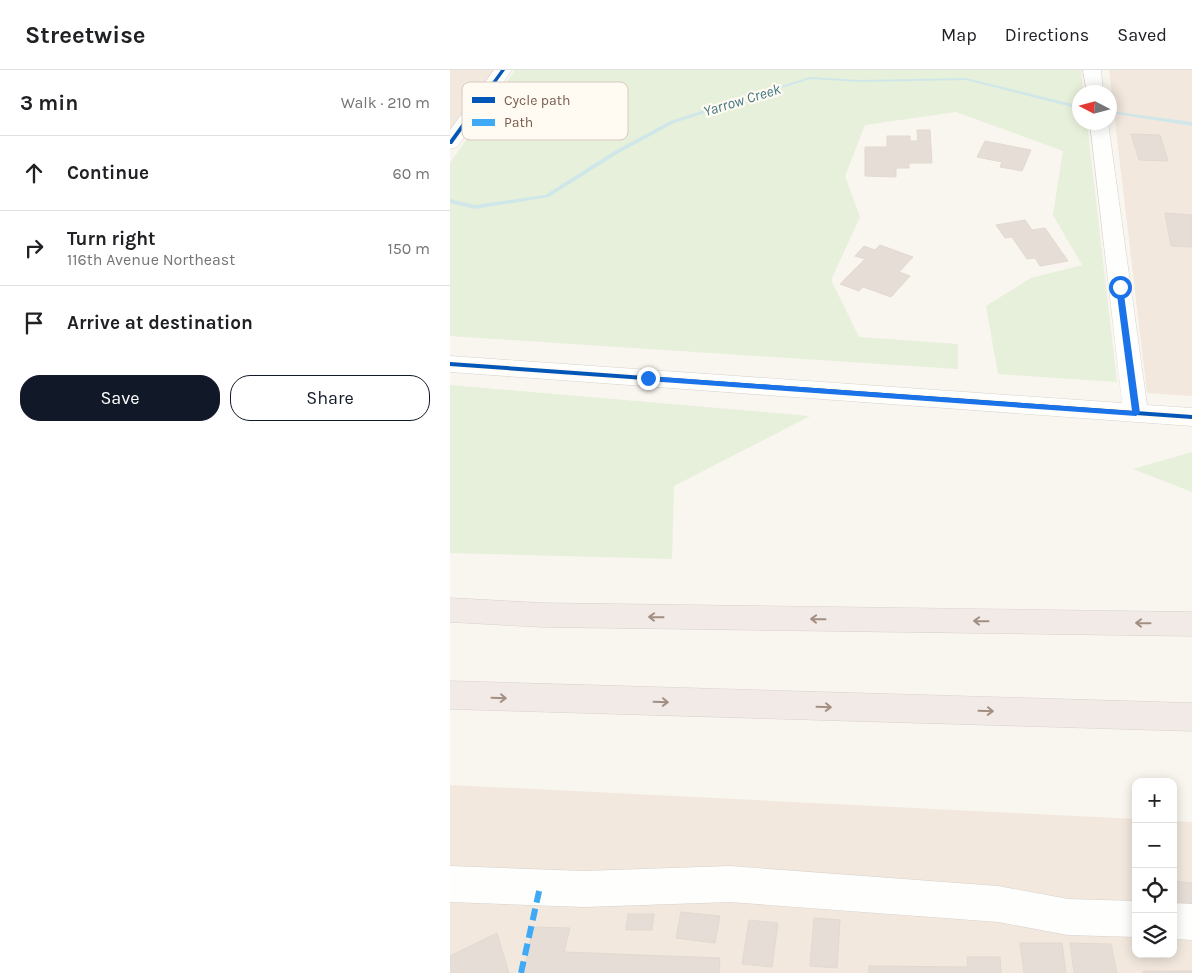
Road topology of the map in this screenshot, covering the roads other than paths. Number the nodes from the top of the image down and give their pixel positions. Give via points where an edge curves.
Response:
1 (503, 70) edge
2 (1092, 70) edge
3 (494, 82) edge
4 (1094, 85) edge
5 (462, 126) edge
6 (1100, 130) edge
7 (450, 143) edge
8 (450, 364) edge
9 (1136, 413) junction
10 (1192, 417) edge
11 (450, 610) edge
12 (1192, 624) edge
13 (450, 695) edge
14 (1192, 717) edge
15 (450, 884) edge
16 (1132, 920) edge
17 (1177, 921) edge
18 (1192, 922) edge

1 - 3 street
2 - 4 street
5 - 7 street
6 - 9 street
8 - 9 street
9 - 10 street
12 -> 11 highway via 542,615
13 -> 14 highway
15 - 16 street via 584,889 730,884 998,904 1068,917
17 - 18 street

